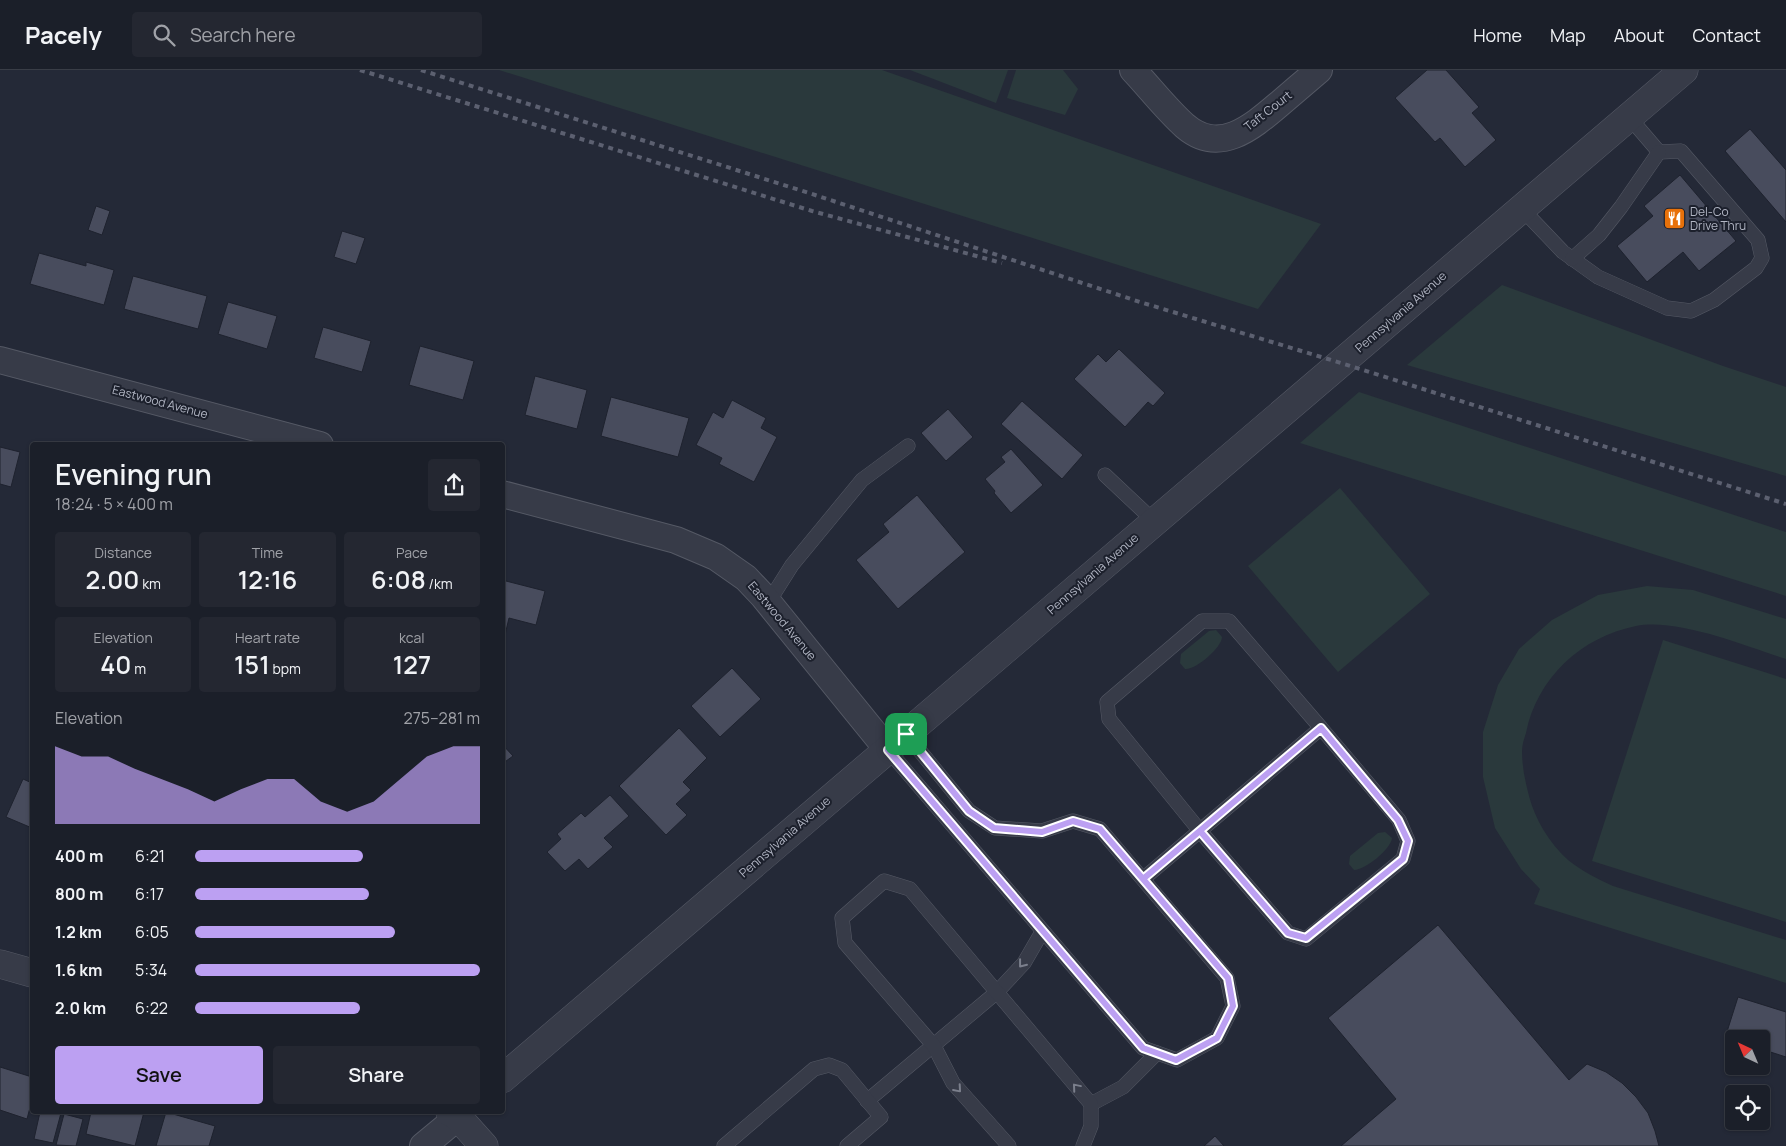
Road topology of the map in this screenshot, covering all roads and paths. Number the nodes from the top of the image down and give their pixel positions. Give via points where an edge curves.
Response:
1 (1132, 70) edge
2 (1319, 70) edge
3 (1684, 70) edge
4 (1630, 116) junction
5 (1658, 152) junction
6 (1522, 209) junction
7 (1572, 259) junction
8 (0, 360) edge
9 (309, 442) edge
10 (908, 446) dead end
11 (1105, 474) dead end
12 (505, 495) edge
13 (1155, 522) junction
14 (768, 603) junction
15 (1321, 728) junction
16 (897, 742) junction
17 (1200, 831) junction
18 (1143, 879) junction
19 (1042, 932) junction
20 (0, 964) edge
21 (30, 972) edge
22 (997, 992) junction
23 (934, 1046) junction
24 (1157, 1053) junction
25 (505, 1076) edge
26 (867, 1102) junction
27 (1090, 1104) junction
28 (457, 1114) edge
29 (423, 1146) edge
30 (484, 1146) edge
31 (724, 1146) edge
32 (847, 1146) edge
33 (1009, 1146) edge
34 (1084, 1146) edge

1 - 2 street, Taft Court via 1185,126 1200,136 1210,138 1229,138 1249,128
3 - 4 street, Pennsylvania Avenue
4 - 5 lane
4 - 6 street, Pennsylvania Avenue
5 - 7 lane via 1599,236
5 - 7 lane via 1681,151 1758,240 1762,258 1756,268 1714,300 1691,311 1667,308 1598,277
6 - 7 lane
6 - 13 street, Pennsylvania Avenue
8 - 9 street, Eastwood Avenue
10 - 14 lane via 862,480 792,564
11 - 13 lane
12 - 14 street, Eastwood Avenue via 684,543 716,557 746,578
13 - 16 street, Pennsylvania Avenue
14 - 16 street, Eastwood Avenue
15 - 17 lane
15 - 17 lane via 1398,820 1408,841 1403,859 1306,938 1288,933
15 - 17 lane via 1229,622 1202,621 1107,702 1110,719
16 - 18 lane via 969,811 994,828 1042,832 1073,821 1100,829
16 - 19 lane
16 - 25 street, Pennsylvania Avenue
17 - 18 lane
18 - 24 lane via 1228,978 1233,1006 1217,1038 1176,1060
19 -> 22 lane via 1024,963
19 - 24 lane via 1143,1048
20 - 21 street
22 - 23 lane
22 - 23 lane via 910,889 884,882 842,918 845,943
27 -> 22 lane
23 - 26 lane
23 -> 33 lane via 953,1083
24 - 27 lane via 1123,1087
26 - 31 lane via 842,1070 829,1065 814,1069
26 - 32 lane via 880,1117
27 - 34 lane via 1091,1126
28 - 29 street
28 - 30 street

